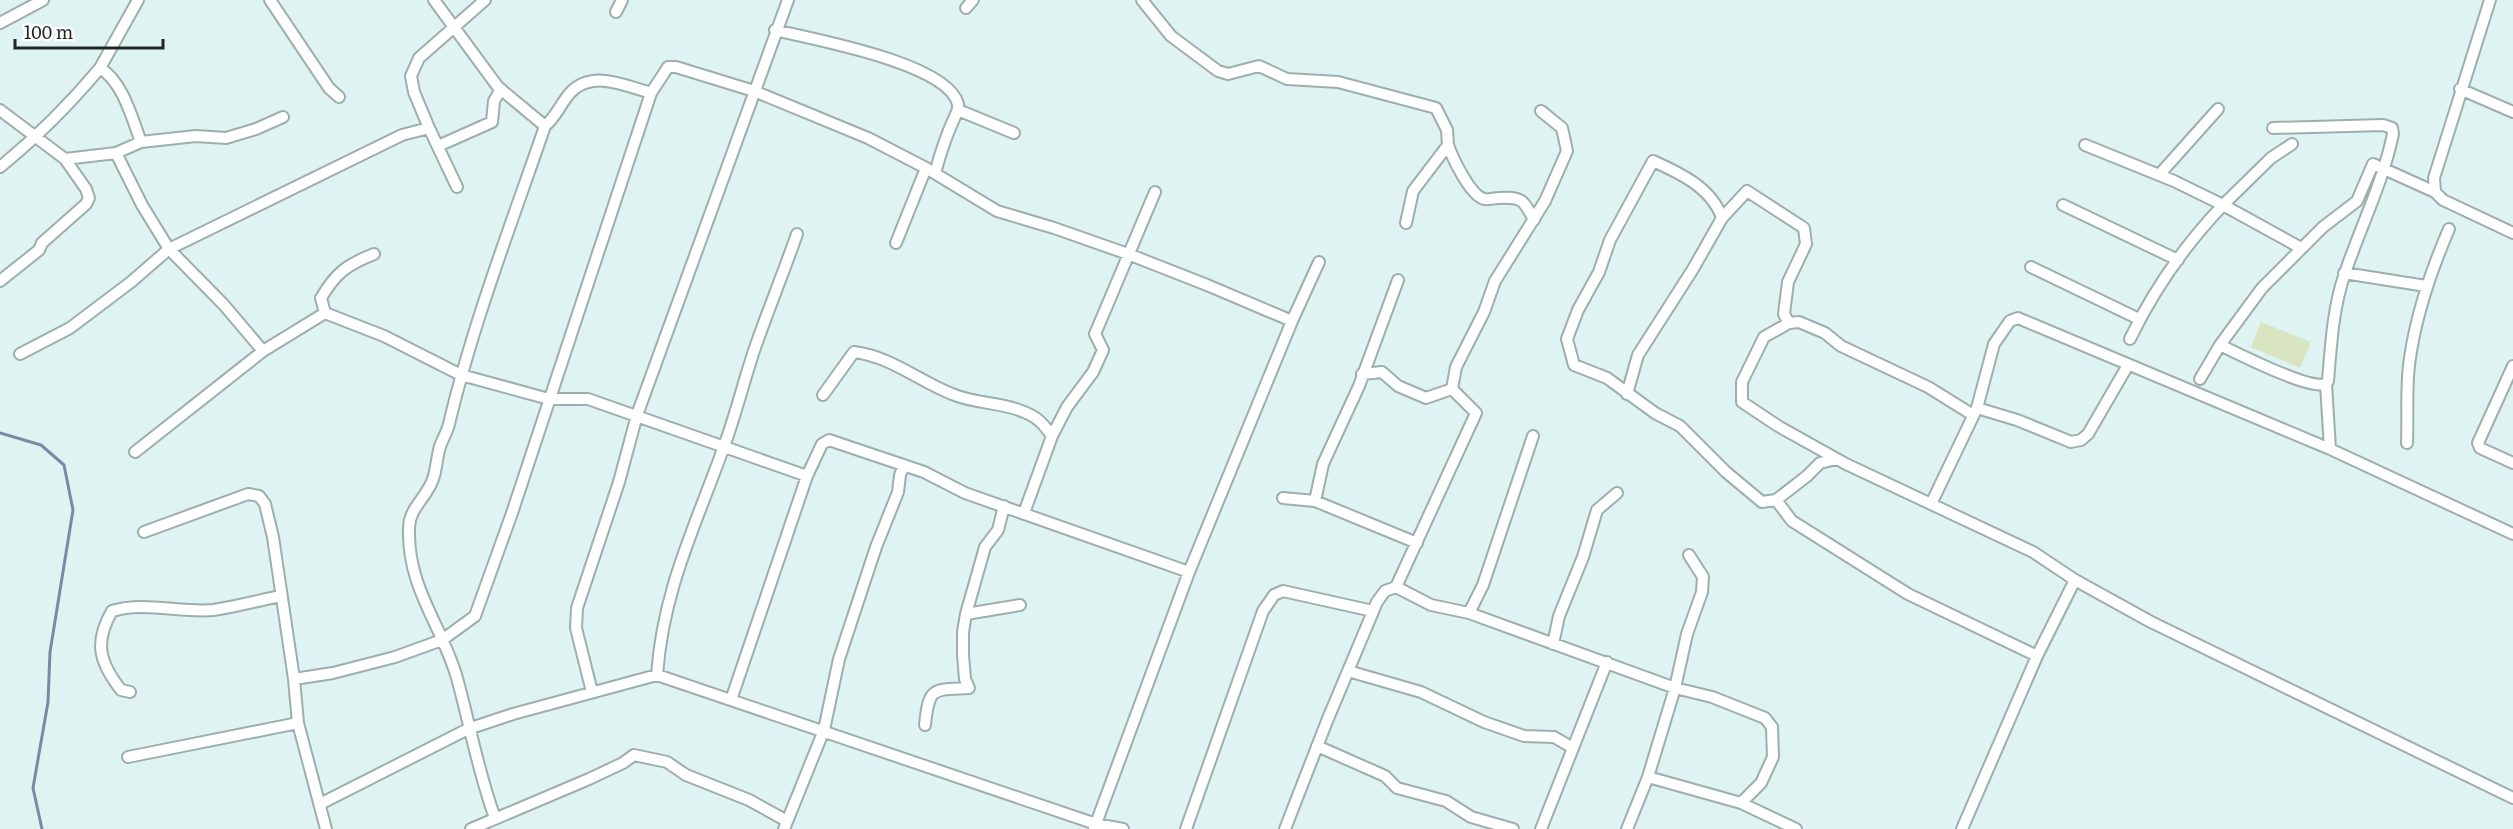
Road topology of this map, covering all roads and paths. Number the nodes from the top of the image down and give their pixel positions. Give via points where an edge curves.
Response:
1 (43, 0) edge
2 (138, 0) edge
3 (270, 0) edge
4 (434, 0) edge
5 (485, 0) edge
6 (622, 0) edge
7 (788, 0) edge
8 (1142, 0) edge
9 (2490, 0) edge
10 (616, 12) dead end
11 (0, 23) edge
12 (454, 26) junction
13 (775, 30) junction
14 (100, 68) junction
15 (501, 89) junction
16 (2460, 89) junction
17 (754, 91) junction
18 (651, 93) junction
19 (339, 97) dead end
20 (0, 110) edge
21 (958, 110) junction
22 (2218, 110) dead end
23 (1541, 111) dead end
24 (2513, 112) edge
25 (283, 117) dead end
26 (544, 126) junction
27 (429, 128) junction
28 (2273, 128) dead end
29 (1014, 133) dead end
30 (36, 137) junction
31 (141, 142) junction
32 (2292, 144) dead end
33 (1448, 145) junction
34 (2085, 145) dead end
35 (438, 146) junction
36 (116, 153) junction
37 (65, 159) junction
38 (0, 167) edge
39 (2385, 169) junction
40 (930, 170) junction
41 (2159, 175) junction
42 (457, 188) dead end
43 (1155, 192) dead end
44 (2435, 192) junction
45 (2356, 201) junction
46 (2223, 204) junction
47 (2063, 206) dead end
48 (2368, 207) junction
49 (1722, 218) junction
50 (1534, 220) junction
51 (1406, 223) dead end
52 (2449, 228) dead end
53 (2513, 233) edge
54 (797, 234) dead end
55 (896, 243) dead end
56 (169, 249) junction
57 (2301, 249) junction
58 (374, 254) dead end
59 (1128, 254) junction
60 (2178, 260) junction
61 (1319, 262) dead end
62 (2031, 267) dead end
63 (2344, 273) junction
64 (1398, 280) dead end
65 (0, 281) edge
66 (2426, 286) junction
67 (325, 314) junction
68 (2139, 319) junction
69 (1292, 321) junction
70 (1789, 323) junction
71 (2130, 339) dead end
72 (2220, 345) junction
73 (262, 351) junction
74 (20, 354) dead end
75 (2128, 365) junction
76 (2513, 366) edge
77 (1362, 374) junction
78 (461, 375) junction
79 (2200, 380) dead end
80 (2326, 384) junction
81 (1452, 390) junction
82 (2508, 390) edge
83 (1627, 394) junction
84 (824, 395) dead end
85 (549, 399) junction
86 (1975, 411) junction
87 (637, 415) junction
88 (1052, 436) junction
89 (1533, 436) dead end
90 (2407, 443) dead end
91 (724, 448) junction
92 (2330, 449) junction
93 (135, 452) dead end
94 (1836, 459) junction
95 (2513, 463) edge
96 (904, 465) junction
97 (807, 476) junction
98 (1617, 493) dead end
99 (1283, 498) dead end
100 (1776, 500) junction
101 (1315, 501) junction
102 (1931, 504) junction
103 (1004, 506) junction
104 (1024, 513) junction
105 (144, 532) dead end
106 (2513, 534) edge
107 (1417, 543) junction
108 (1689, 555) dead end
109 (1189, 572) junction
110 (2075, 580) junction
111 (1396, 587) junction
112 (281, 596) junction
113 (1020, 605) dead end
114 (1373, 611) junction
115 (1469, 613) junction
116 (966, 614) junction
117 (442, 640) junction
118 (1554, 644) junction
119 (2037, 656) junction
120 (1607, 662) junction
121 (1348, 671) junction
122 (657, 675) junction
123 (294, 679) junction
124 (1675, 688) junction
125 (130, 692) dead end
126 (592, 692) junction
127 (732, 700) junction
128 (298, 723) junction
129 (925, 725) dead end
130 (468, 729) junction
131 (824, 730) junction
132 (1317, 746) junction
133 (1573, 748) junction
134 (128, 757) dead end
135 (1648, 777) junction
136 (2513, 798) edge
137 (1741, 803) junction
138 (320, 804) junction
139 (495, 818) junction
140 (786, 825) edge
141 (1095, 826) edge
142 (326, 829) edge
143 (471, 829) edge
144 (1122, 829) edge
145 (1186, 829) edge
146 (1285, 829) edge
147 (1514, 829) edge
148 (1541, 829) edge
149 (1627, 829) edge
150 (1796, 829) edge
151 (1962, 829) edge

1 - 11 street
2 - 14 street
3 - 19 street
4 - 12 street
5 - 12 street
6 - 10 street
7 - 13 street
8 - 33 street via 1171,36 1218,71 1228,74 1259,66 1287,79 1338,82 1436,108 1447,130
9 - 16 street
12 - 15 street
12 - 27 street via 419,58 411,76
13 - 17 street
13 - 21 street via 889,57 948,89
14 - 30 street
14 - 31 street via 111,75
15 - 26 street
15 - 35 street via 494,101 492,122
16 - 24 street
16 - 44 street via 2434,178
17 - 18 street via 668,67
17 - 40 street via 868,138
17 - 87 street
18 - 26 street via 603,79 592,81 570,93 554,119
18 - 85 street
20 - 30 street
21 - 29 street
21 - 40 street
22 - 41 street
23 - 50 street via 1562,128 1567,151
25 - 31 street via 226,138 196,136
26 - 78 street
27 - 35 street
27 - 56 street via 402,135
28 - 39 street via 2388,126 2393,134
30 - 37 street
30 - 38 street
31 - 36 street
32 - 46 street via 2271,158
33 - 50 street via 1467,186 1484,199 1517,197
33 - 51 street via 1413,191
34 - 41 street
35 - 42 street
36 - 37 street
36 - 56 street
37 - 65 street via 86,189 86,204
39 - 44 street
39 - 45 street via 2373,164
39 - 48 street
40 - 55 street
40 - 59 street via 997,211
41 - 46 street
43 - 59 street
44 - 53 street via 2457,208
45 - 48 street
45 - 57 street
46 - 57 street
46 - 60 street
47 - 60 street
48 - 63 street
49 - 70 street via 1747,191 1804,228 1806,244 1788,282 1784,314
49 - 83 street via 1638,355
49 - 83 street via 1718,207 1700,187 1653,161 1610,240 1566,339 1574,365 1607,378
50 - 81 street via 1495,281 1456,367
52 - 66 street
54 - 91 street
56 - 73 street
56 - 74 street via 70,328
57 - 72 street via 2262,288
58 - 67 street via 352,262 334,278 321,298
59 - 69 street
59 - 88 street via 1095,334 1102,350 1094,372 1067,407
60 - 68 street
61 - 69 street
62 - 68 street
63 - 66 street
63 - 80 street
64 - 77 street
66 - 90 street via 2409,365
67 - 73 street
67 - 78 street via 384,336
68 - 71 street
69 - 109 street
70 - 86 street via 1799,322 1826,333 1841,346
70 - 94 street via 1764,337 1742,382 1742,402
72 - 79 street
72 - 80 street via 2318,386
73 - 93 street
75 - 86 street via 2081,440 2071,442 2017,420
75 - 86 street via 2018,318 2010,321 1994,344
75 - 92 street
76 - 82 street
77 - 81 street via 1382,372 1398,386 1426,398
77 - 101 street via 1323,464
78 - 85 street
78 - 117 street via 434,479 413,510 409,530 416,584
80 - 92 street
81 - 107 street via 1476,413
82 - 95 street via 2478,446
83 - 100 street via 1680,426 1762,502
84 - 88 street via 854,352 875,355 952,395 1023,411 1041,421
85 - 87 street via 588,399
85 - 117 street via 476,616
86 - 102 street
87 - 91 street
87 - 126 street via 577,608 576,628
88 - 104 street
89 - 115 street via 1483,585
91 - 97 street
91 - 122 street via 669,597
92 - 106 street
94 - 100 street via 1820,463
94 - 102 street
96 - 97 street via 829,440 822,444
96 - 103 street via 964,493
96 - 131 street via 839,659
97 - 127 street
98 - 118 street via 1597,510 1559,616
99 - 101 street
100 - 119 street via 1792,521 1908,594
101 - 107 street
102 - 110 street via 2033,552
103 - 104 street
103 - 116 street via 998,530 985,547
104 - 109 street
105 - 112 street via 248,494 260,496 273,537
107 - 111 street
108 - 124 street via 1703,578 1702,592 1687,634
109 - 141 street
110 - 119 street
110 - 136 street via 2151,622
111 - 114 street via 1385,591
111 - 115 street via 1431,605
112 - 123 street
112 - 125 street via 213,610 127,606 112,611 102,629 101,653 110,677 121,690
113 - 116 street
114 - 121 street
114 - 145 street via 1283,591 1274,596 1263,611
115 - 118 street
116 - 129 street via 963,655 969,688 945,687 933,693 927,704
117 - 123 street via 395,657
117 - 130 street via 456,676
118 - 120 street
119 - 151 street
120 - 124 street
120 - 133 street
121 - 132 street
121 - 133 street via 1420,692 1524,736 1554,737
122 - 126 street
122 - 127 street
123 - 128 street
124 - 135 street
124 - 137 street via 1766,718 1772,727 1773,758 1761,783
126 - 130 street
127 - 131 street
128 - 134 street
128 - 138 street
130 - 138 street
130 - 139 street
131 - 140 street
131 - 141 street
132 - 146 street
132 - 147 street via 1385,776 1397,788 1446,801 1471,817
133 - 148 street
135 - 137 street
135 - 149 street
137 - 150 street
138 - 142 street
139 - 140 street via 589,779 634,754 667,762 686,776 749,800
139 - 143 street
141 - 144 street

